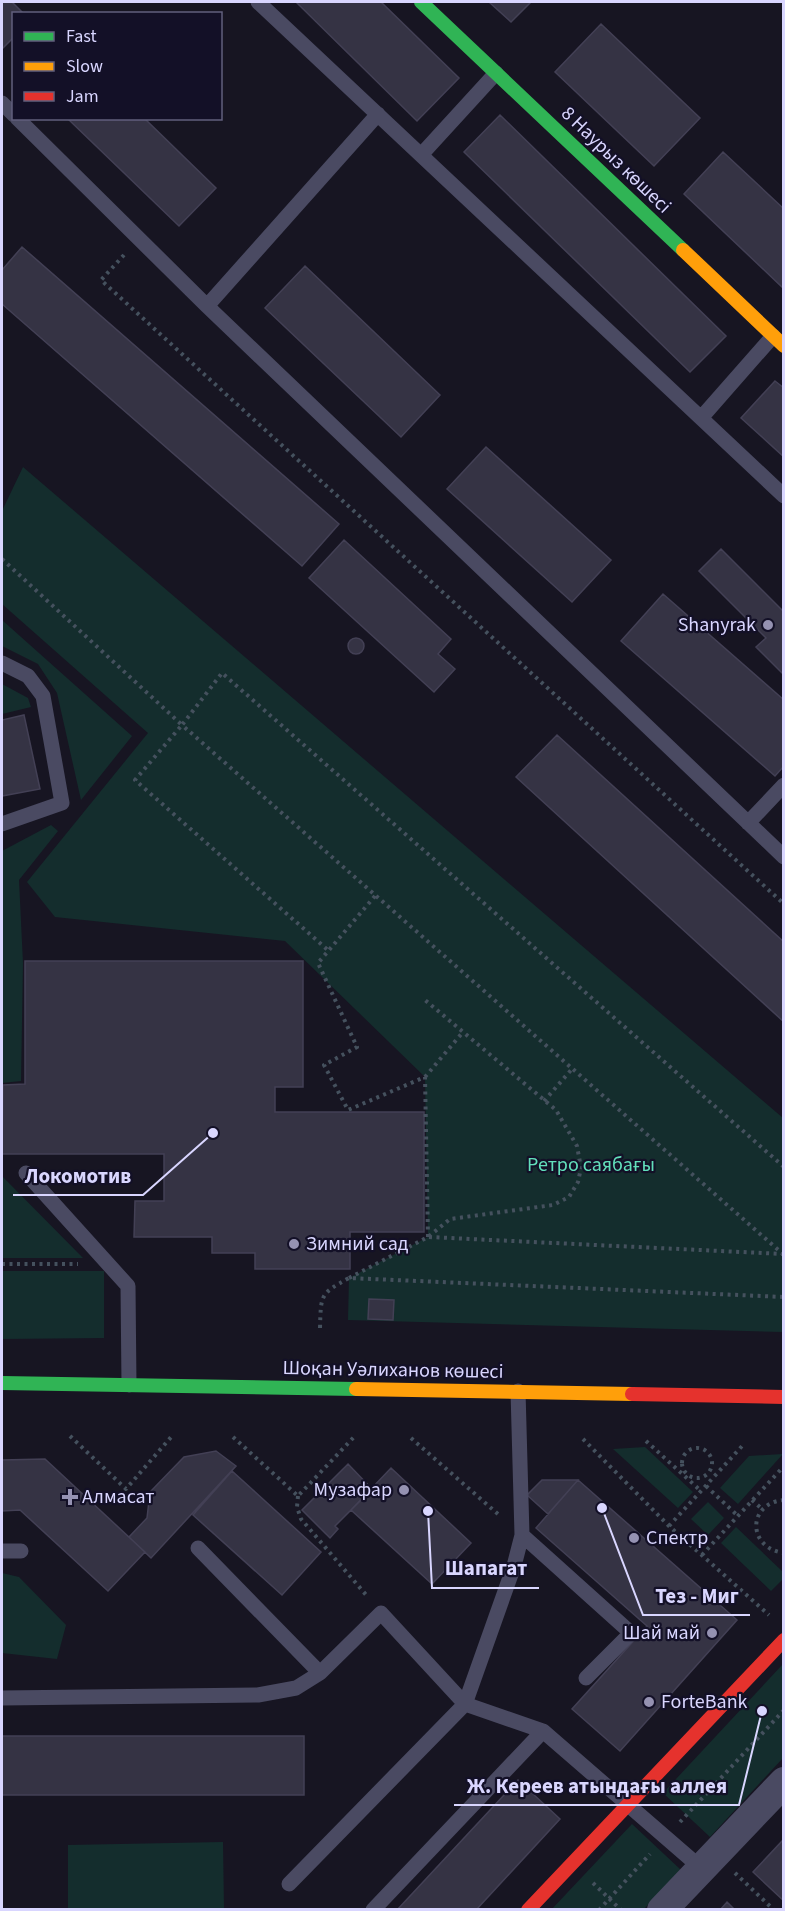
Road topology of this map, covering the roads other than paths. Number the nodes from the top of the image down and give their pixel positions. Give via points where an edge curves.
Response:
1 (258, 2) edge
2 (421, 2) edge
3 (496, 73) junction
4 (378, 114) junction
5 (19, 120) edge
6 (421, 155) junction
7 (207, 306) junction
8 (778, 341) edge
9 (701, 418) junction
10 (783, 496) edge
11 (2, 663) edge
12 (783, 785) edge
13 (2, 824) edge
14 (748, 824) junction
15 (783, 857) edge
16 (26, 1173) dead end
17 (2, 1383) edge
18 (129, 1385) junction
19 (518, 1391) junction
20 (783, 1397) edge
21 (522, 1535) junction
22 (198, 1548) dead end
23 (2, 1551) edge
24 (21, 1551) dead end
25 (783, 1640) edge
26 (320, 1673) junction
27 (586, 1678) dead end
28 (2, 1698) edge
29 (465, 1704) junction
30 (543, 1731) junction
31 (783, 1782) edge
32 (628, 1804) junction
33 (701, 1868) junction
34 (289, 1884) dead end
35 (373, 1910) edge
36 (528, 1910) edge
37 (662, 1910) edge

1 - 4 lane
2 - 3 street, 8 Наурыз көшесі
3 - 6 lane
3 - 8 street, 8 Наурыз көшесі
4 - 6 lane
4 - 7 lane
5 - 7 lane
6 - 9 lane
7 - 14 lane
8 - 9 lane
9 - 10 lane
11 - 13 lane via 28,676 44,696 62,803
12 - 14 lane
14 - 15 lane
16 - 18 lane via 128,1286
17 - 18 street, Шоқан Уәлиханов көшесі
18 - 19 street, Шоқан Уәлиханов көшесі
19 - 20 street, Шоқан Уәлиханов көшесі
19 - 21 lane
21 - 27 lane via 631,1633
21 - 29 lane
22 - 26 lane
23 - 24 lane
25 - 32 street
26 - 28 lane via 296,1688 258,1695
26 - 29 lane via 381,1613
29 - 30 lane
29 - 34 lane
30 - 32 lane
30 - 35 lane
31 - 33 street
32 - 33 lane
32 - 36 street
33 - 37 street

